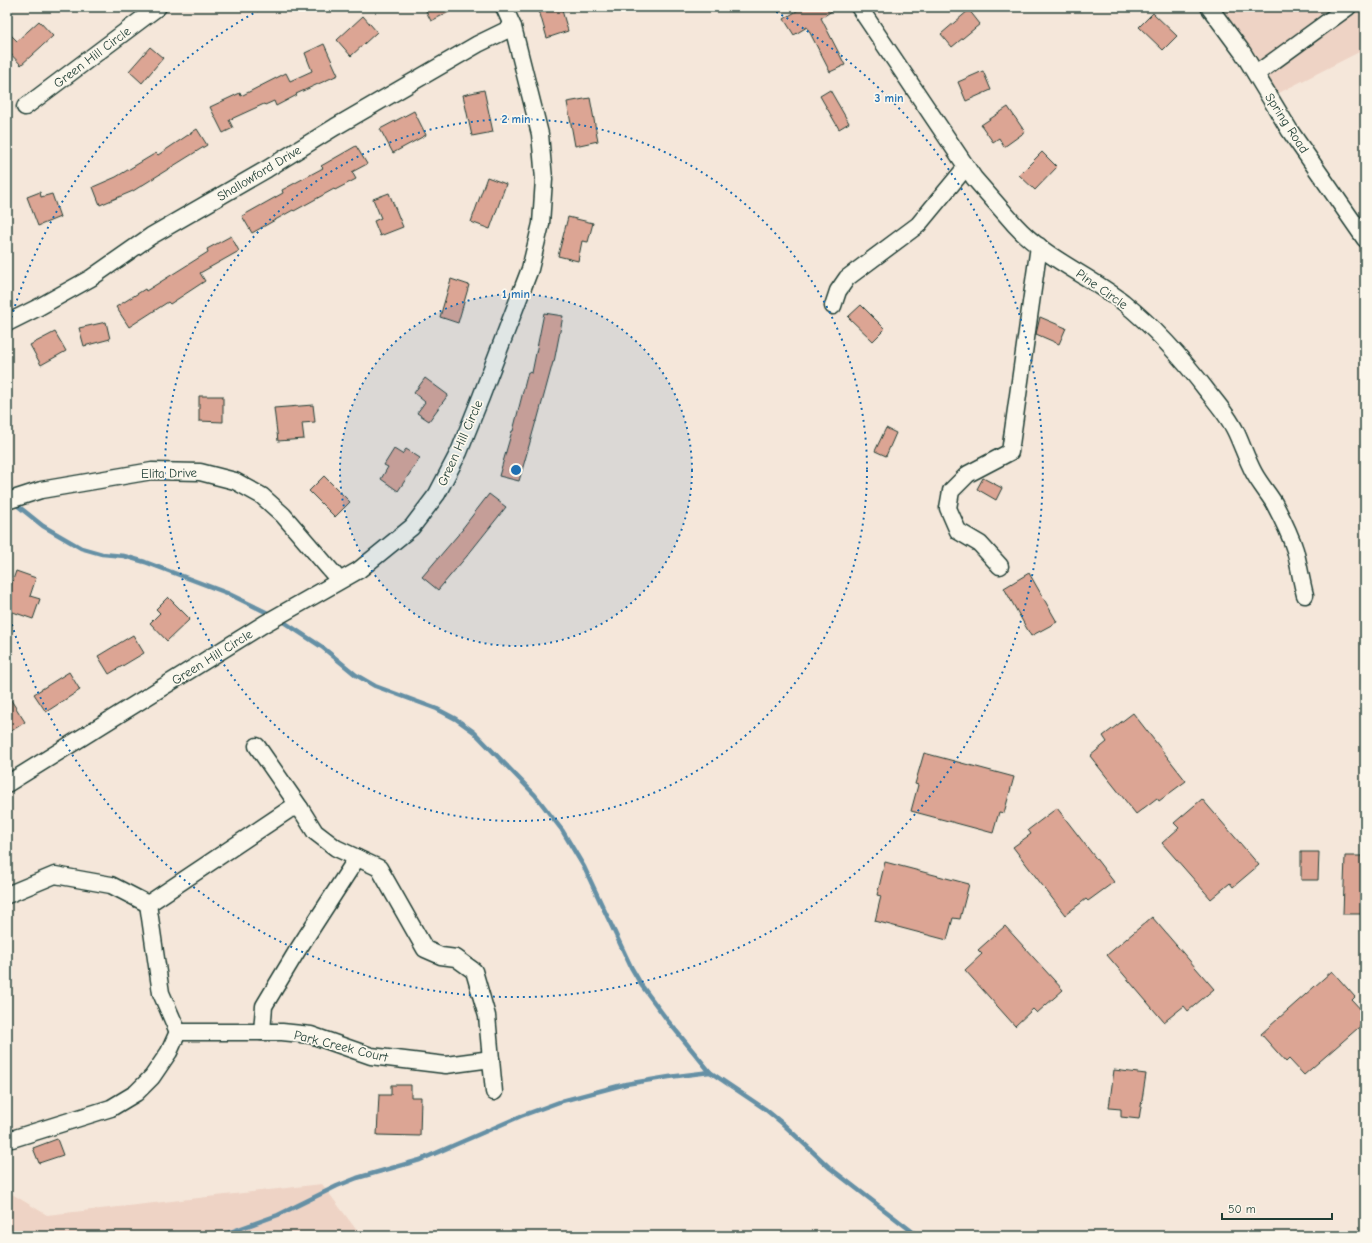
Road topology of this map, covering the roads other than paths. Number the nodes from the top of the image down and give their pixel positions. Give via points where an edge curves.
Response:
1 (158, 7) edge
2 (504, 7) edge
3 (859, 7) edge
4 (1209, 7) edge
5 (1348, 7) edge
6 (1330, 12) edge
7 (513, 27) junction
8 (1256, 74) junction
9 (25, 107) dead end
10 (966, 166) junction
11 (1365, 239) edge
12 (1038, 246) junction
13 (833, 306) dead end
14 (7, 323) edge
15 (7, 501) edge
16 (1000, 566) dead end
17 (339, 580) junction
18 (1305, 595) dead end
19 (257, 746) dead end
20 (7, 784) edge
21 (300, 808) junction
22 (357, 858) junction
23 (7, 895) edge
24 (148, 904) junction
25 (178, 1032) junction
26 (262, 1032) junction
27 (491, 1059) junction
28 (494, 1092) dead end
29 (12, 1139) dead end

1 - 9 street, Green Hill Circle
2 - 7 street, Green Hill Circle
3 - 10 street, Pine Circle
4 - 8 street, Spring Road
5 - 6 street
6 - 8 street
7 - 14 street, Shallowford Drive via 478,44 335,126 267,169 151,236 91,278
7 - 17 street, Green Hill Circle via 540,134 544,179 541,224 530,270 459,452 437,494 412,527 358,570
8 - 11 street, Spring Road via 1290,131
10 - 12 street, Pine Circle via 1021,232
10 - 13 street via 918,225 847,278 838,291
12 - 16 street via 1010,452 968,474 951,491 948,508 958,531 980,544
12 - 18 street, Pine Circle via 1123,302 1162,338 1221,408 1236,431 1258,481 1285,524 1295,550
15 - 17 street, Elita Drive via 41,490 152,471 200,472 235,481 262,496 288,520
17 - 20 street, Green Hill Circle
19 - 21 street
21 - 22 street via 315,832 336,848
21 - 24 street via 290,809
22 - 26 street via 264,1006
22 - 27 street via 379,868 425,949 440,956 456,958 474,971 487,1016
23 - 24 street via 55,875 111,885
24 - 25 street via 161,993
25 - 26 street, Park Creek Court
25 - 29 street via 156,1071 136,1093 111,1108
26 - 27 street, Park Creek Court via 311,1036 371,1056 446,1065
27 - 28 street

